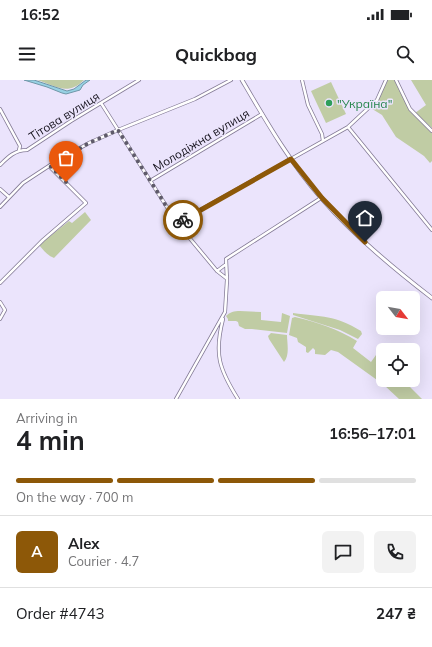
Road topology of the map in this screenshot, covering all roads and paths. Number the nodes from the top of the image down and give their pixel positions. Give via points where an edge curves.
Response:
1 (139, 80) edge
2 (231, 80) edge
3 (242, 80) edge
4 (302, 80) edge
5 (386, 80) edge
6 (396, 80) edge
7 (101, 103) junction
8 (0, 109) edge
9 (262, 114) junction
10 (348, 127) junction
11 (118, 130) junction
12 (432, 131) edge
13 (322, 141) junction
14 (19, 150) junction
15 (291, 159) junction
16 (0, 165) edge
17 (50, 166) junction
18 (150, 181) junction
19 (0, 189) edge
20 (9, 197) junction
21 (322, 198) junction
22 (0, 207) edge
23 (177, 223) junction
24 (432, 230) edge
25 (226, 265) junction
26 (217, 271) junction
27 (227, 280) junction
28 (0, 283) edge
29 (432, 298) edge
30 (0, 302) edge
31 (225, 312) junction
32 (0, 319) edge
33 (176, 399) edge
34 (238, 399) edge

1 - 7 street, Тітова вулиця
2 - 11 street via 195,99
3 - 9 main road
4 - 13 street via 308,105 322,134
5 - 10 street via 377,100
6 - 12 street via 410,109
7 - 11 street
7 - 14 street, Тітова вулиця via 27,150
8 - 14 street via 20,146
9 - 15 main road
9 - 18 street, Молодіжна вулиця
10 - 13 street
10 - 24 street
11 - 17 street via 89,143
11 - 18 street
13 - 15 street
14 - 16 street, Тітова вулиця
15 - 21 main road
15 - 23 street
17 - 20 street via 23,183
17 - 28 street via 86,203 43,240
18 - 23 street
19 - 20 street
20 - 22 street
21 - 25 street via 228,257
21 - 29 main road via 355,233
23 - 26 street
25 - 26 street
25 - 27 street
26 - 27 street
27 - 31 street
30 - 32 street via 5,310
31 - 33 street
31 - 34 street via 218,348 220,365

